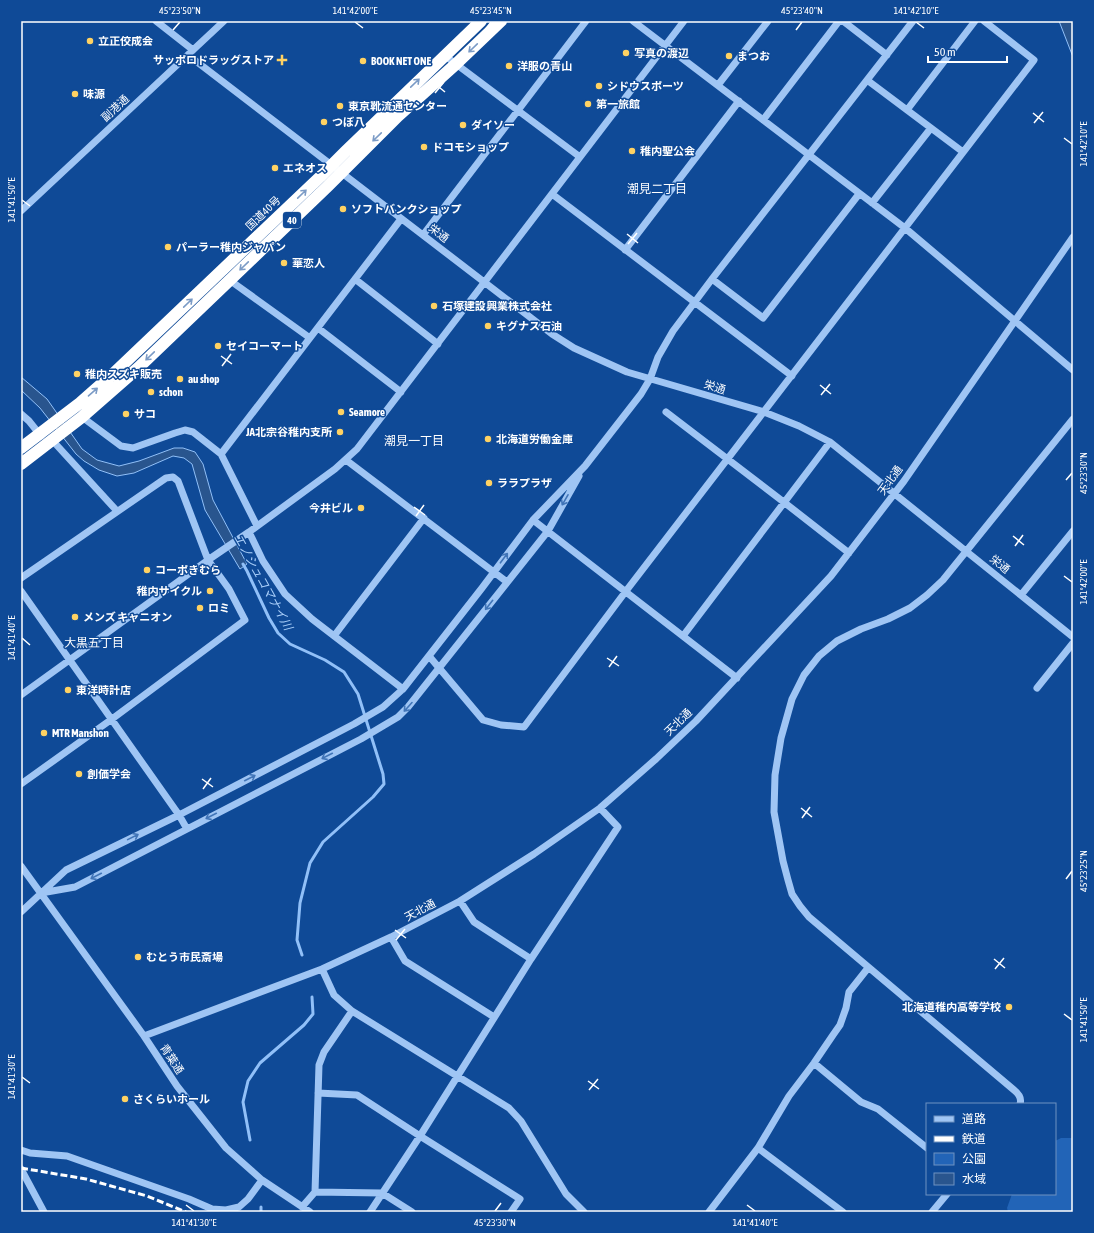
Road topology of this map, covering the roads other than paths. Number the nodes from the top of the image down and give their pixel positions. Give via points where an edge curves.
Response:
1 (156, 21) edge
2 (224, 21) edge
3 (481, 21) edge
4 (501, 21) edge
5 (586, 21) edge
6 (633, 21) edge
7 (684, 21) edge
8 (768, 21) edge
9 (839, 21) edge
10 (843, 21) edge
11 (913, 21) edge
12 (975, 21) edge
13 (984, 21) edge
14 (666, 45) junction
15 (190, 53) junction
16 (444, 55) junction
17 (887, 55) junction
18 (456, 64) junction
19 (867, 80) junction
20 (718, 85) junction
21 (739, 101) junction
22 (518, 110) junction
23 (907, 110) junction
24 (763, 120) junction
25 (931, 128) junction
26 (963, 152) junction
27 (809, 155) junction
28 (580, 157) junction
29 (331, 165) junction
30 (341, 173) junction
31 (552, 194) junction
32 (859, 194) junction
33 (872, 203) junction
34 (21, 211) edge
35 (401, 219) junction
36 (904, 228) junction
37 (423, 235) junction
38 (1073, 237) edge
39 (625, 250) junction
40 (224, 276) junction
41 (712, 278) junction
42 (355, 279) junction
43 (484, 282) junction
44 (694, 302) junction
45 (1016, 321) junction
46 (318, 328) junction
47 (310, 338) junction
48 (438, 344) junction
49 (1073, 370) edge
50 (792, 376) junction
51 (650, 379) junction
52 (402, 392) junction
53 (666, 412) dead end
54 (764, 412) junction
55 (21, 414) edge
56 (82, 417) junction
57 (1073, 419) edge
58 (39, 434) junction
59 (53, 440) junction
60 (830, 442) junction
61 (21, 448) edge
62 (221, 454) junction
63 (346, 460) junction
64 (728, 460) junction
65 (21, 464) edge
66 (585, 466) junction
67 (895, 494) junction
68 (785, 503) junction
69 (117, 511) junction
70 (424, 518) junction
71 (533, 520) junction
72 (256, 526) junction
73 (548, 531) junction
74 (1073, 531) edge
75 (247, 533) junction
76 (966, 551) junction
77 (849, 553) junction
78 (208, 560) junction
79 (493, 572) junction
80 (21, 578) edge
81 (507, 582) junction
82 (21, 591) edge
83 (626, 591) junction
84 (1021, 595) junction
85 (334, 636) junction
86 (683, 636) junction
87 (1073, 637) edge
88 (1073, 643) edge
89 (429, 656) junction
90 (70, 660) junction
91 (439, 668) junction
92 (737, 678) junction
93 (404, 688) junction
94 (1037, 688) dead end
95 (21, 695) edge
96 (112, 719) junction
97 (21, 784) edge
98 (600, 808) junction
99 (179, 815) junction
100 (187, 829) junction
101 (21, 866) edge
102 (41, 893) junction
103 (460, 901) junction
104 (21, 912) edge
105 (391, 937) junction
106 (531, 959) junction
107 (868, 968) junction
108 (322, 969) junction
109 (352, 1011) junction
110 (494, 1017) junction
111 (144, 1036) junction
112 (814, 1063) junction
113 (457, 1076) junction
114 (318, 1094) junction
115 (1020, 1103) edge
116 (420, 1136) junction
117 (926, 1147) edge
118 (758, 1148) junction
119 (21, 1150) edge
120 (21, 1169) edge
121 (262, 1180) junction
122 (24, 1181) edge
123 (316, 1192) junction
124 (382, 1193) junction
125 (946, 1195) edge
126 (302, 1207) junction
127 (44, 1212) edge
128 (310, 1212) edge
129 (370, 1212) edge
130 (412, 1212) edge
131 (511, 1212) edge
132 (584, 1212) edge
133 (709, 1212) edge
134 (843, 1212) edge
135 (932, 1212) edge

1 - 15 street, 栄通
2 - 15 street, 副港通
3 - 16 highway, 国道40号 / 40
4 -> 18 highway, 国道40号 / 40
5 - 22 street
6 - 14 street
7 - 14 street
8 - 20 street
9 - 24 street
10 - 17 street
11 - 17 street
12 - 23 street
13 - 26 street via 1034,60
14 - 20 street
14 - 28 street
15 - 29 street, 栄通
15 - 34 street, 副港通
16 - 18 street
29 -> 16 highway, 国道40号 / 40
17 - 19 street
18 - 22 street
18 -> 30 highway, 国道40号 / 40 via 398,116
19 - 23 street
19 - 27 street
20 - 21 street
21 - 24 street
21 - 39 street
22 - 28 street
22 - 37 street
23 - 25 street
24 - 27 street
25 - 26 street
25 - 33 street
26 - 36 street
27 - 32 street
27 - 41 street
28 - 31 street
29 - 30 street, 栄通
40 -> 29 highway, 国道40号 / 40
30 - 35 street, 栄通
30 -> 40 highway, 国道40号 / 40
31 - 39 street
31 - 43 street
32 - 33 street
32 - 41 street via 763,318
33 - 36 street
35 - 37 street, 栄通
35 - 42 street
36 - 45 street
36 - 50 street
37 - 43 street, 栄通
38 - 45 street, 天北通
39 - 44 street
40 - 47 street
40 -> 56 highway, 国道40号 / 40 via 138,368
58 -> 40 highway, 国道40号 / 40 via 80,403
41 - 44 street
42 - 46 street
42 - 48 street
43 - 48 street
43 - 51 street, 栄通 via 574,348 627,372
44 - 50 street
44 - 51 street via 672,331
45 - 49 street
45 - 67 street, 天北通
46 - 47 street
46 - 52 street
47 - 62 street
48 - 52 street
50 - 54 street
51 - 54 street, 栄通
51 - 66 street
52 - 63 street
53 - 64 street
54 - 60 street, 栄通
54 - 64 street
55 - 58 street
56 - 59 highway, 40
56 - 62 street via 121,446 133,448 185,430 193,432
57 - 76 street
58 - 59 street
58 - 61 highway, 国道40号 / 40
59 - 65 highway, 40
59 - 69 street
60 - 67 street, 栄通
60 - 68 street
62 - 72 street
63 - 70 street
63 - 72 street
64 - 68 street
64 - 83 street
66 - 71 street
66 -> 73 street
67 - 76 street, 栄通
67 - 77 street, 天北通
68 - 77 street
68 - 86 street
69 - 78 street via 166,478 173,477 178,481
69 - 80 street
70 - 79 street
70 - 85 street
71 - 73 street
79 -> 71 street
72 - 75 street
73 - 81 street
73 - 83 street
74 - 84 street
75 - 78 street
75 - 85 street via 285,594 312,620
76 - 84 street, 栄通
76 - 107 street via 943,580 910,608 837,641 819,656 804,675 792,699 780,738 774,812 792,894 808,917
77 - 92 street, 天北通
78 - 90 street
78 - 96 street via 229,589 245,620
79 - 81 street
79 - 89 street
81 -> 91 street
82 - 90 street
83 - 86 street
83 - 91 street via 524,727 501,726 483,720
84 - 87 street, 栄通
85 - 93 street
86 - 92 street
88 - 94 street
89 - 91 street
89 - 93 street
90 - 95 street
90 - 96 street
91 -> 100 street via 408,707 384,726
92 - 98 street, 天北通 via 656,759
99 -> 93 street via 354,724 392,700
96 - 97 street
96 - 99 street
98 - 103 street, 天北通
98 - 106 street via 618,828
99 - 100 street
102 -> 99 street via 66,870
100 -> 102 street via 76,887
101 - 102 street, 青葉通
102 - 104 street
102 - 111 street, 青葉通
103 - 105 street, 天北通
103 - 106 street via 474,922
105 - 108 street, 天北通
105 - 110 street via 405,961
106 - 110 street
107 - 112 street via 849,992 840,1025
107 - 115 street via 1014,1090 1021,1098
108 - 109 street via 334,995
108 - 111 street, 天北通
109 - 113 street
109 - 114 street via 324,1052 319,1065
110 - 113 street
111 - 121 street, 青葉通 via 177,1086 226,1148
112 - 117 street via 860,1102 878,1109
112 - 118 street via 789,1096
113 - 116 street
113 - 132 street via 509,1108 521,1121 566,1194
114 - 116 street via 357,1095
114 - 123 street
116 - 124 street
116 - 131 street via 520,1198
118 - 133 street
118 - 134 street
119 - 121 street via 67,1156 212,1209 226,1210 239,1207
120 - 122 street
121 - 126 street, 青葉通
122 - 127 street
123 - 124 street
123 - 126 street
124 - 129 street
124 - 130 street
125 - 135 street
126 - 128 street, 青葉通

